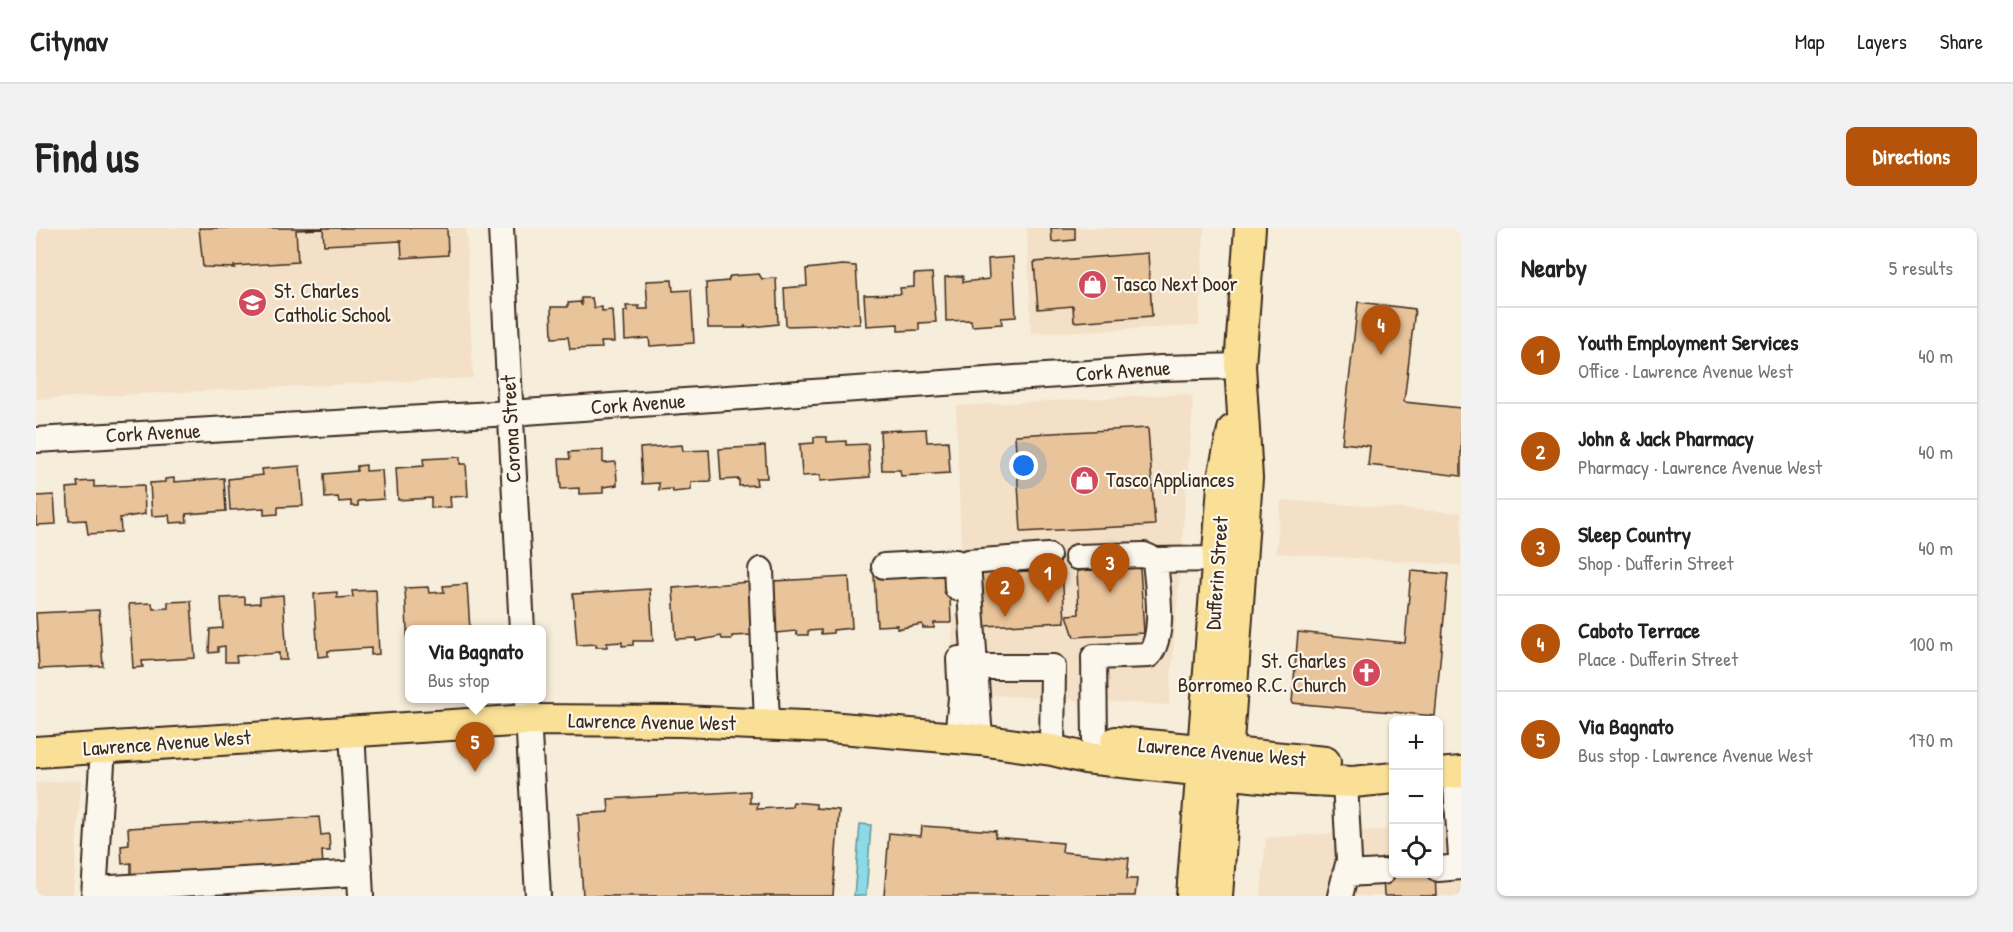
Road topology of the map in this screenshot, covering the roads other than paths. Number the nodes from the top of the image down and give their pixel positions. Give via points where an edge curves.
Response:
1 (501, 228) edge
2 (1250, 228) edge
3 (1240, 380) junction
4 (510, 413) junction
5 (36, 440) edge
6 (1048, 556) dead end
7 (1077, 557) dead end
8 (1218, 559) junction
9 (1155, 560) junction
10 (884, 566) dead end
11 (761, 570) dead end
12 (522, 625) edge
13 (976, 668) junction
14 (527, 709) edge
15 (767, 724) junction
16 (352, 731) junction
17 (969, 739) junction
18 (1095, 740) junction
19 (103, 747) junction
20 (1052, 750) junction
21 (36, 752) edge
22 (1215, 763) junction
23 (1389, 770) edge
24 (1452, 773) edge
25 (1389, 778) edge
26 (1345, 782) junction
27 (1461, 857) edge
28 (1461, 867) edge
29 (1443, 869) edge
30 (1383, 872) dead end
31 (361, 884) edge
32 (1343, 885) edge
33 (179, 890) edge
34 (95, 892) edge
35 (538, 896) edge
36 (1192, 896) edge
37 (1217, 896) edge

1 - 4 street, Corona Street
2 - 3 main road, Dufferin Street
3 - 4 street, Cork Avenue via 1169,368
3 - 8 main road, Dufferin Street via 1224,473
3 - 22 main road, Dufferin Street via 1247,478
4 - 5 street, Cork Avenue
4 - 12 street, Corona Street
6 - 13 street via 968,562
7 - 9 street via 1144,555
8 - 9 street
8 - 22 main road, Dufferin Street
9 - 18 street via 1157,646 1149,655 1094,657
10 - 17 street via 956,562 960,698
11 - 15 street
13 - 17 street
13 - 20 street via 1053,668
14 - 15 main road, Lawrence Avenue West
14 - 16 main road, Lawrence Avenue West
14 - 35 street
15 - 17 main road, Lawrence Avenue West
16 - 19 main road, Lawrence Avenue West
16 - 31 street
17 - 20 main road, Lawrence Avenue West
18 - 20 main road, Lawrence Avenue West via 1086,739
18 - 22 main road, Lawrence Avenue West
19 - 21 main road, Lawrence Avenue West
19 - 34 street
20 - 22 main road, Lawrence Avenue West via 1085,758
22 - 23 main road, Lawrence Avenue West via 1354,764
22 - 26 main road, Lawrence Avenue West
22 - 36 main road, Dufferin Street
22 - 37 main road, Dufferin Street
24 - 27 street
25 - 26 main road, Lawrence Avenue West
26 - 32 street via 1349,860
28 - 29 street
30 - 32 street
31 - 33 street
33 - 34 street

